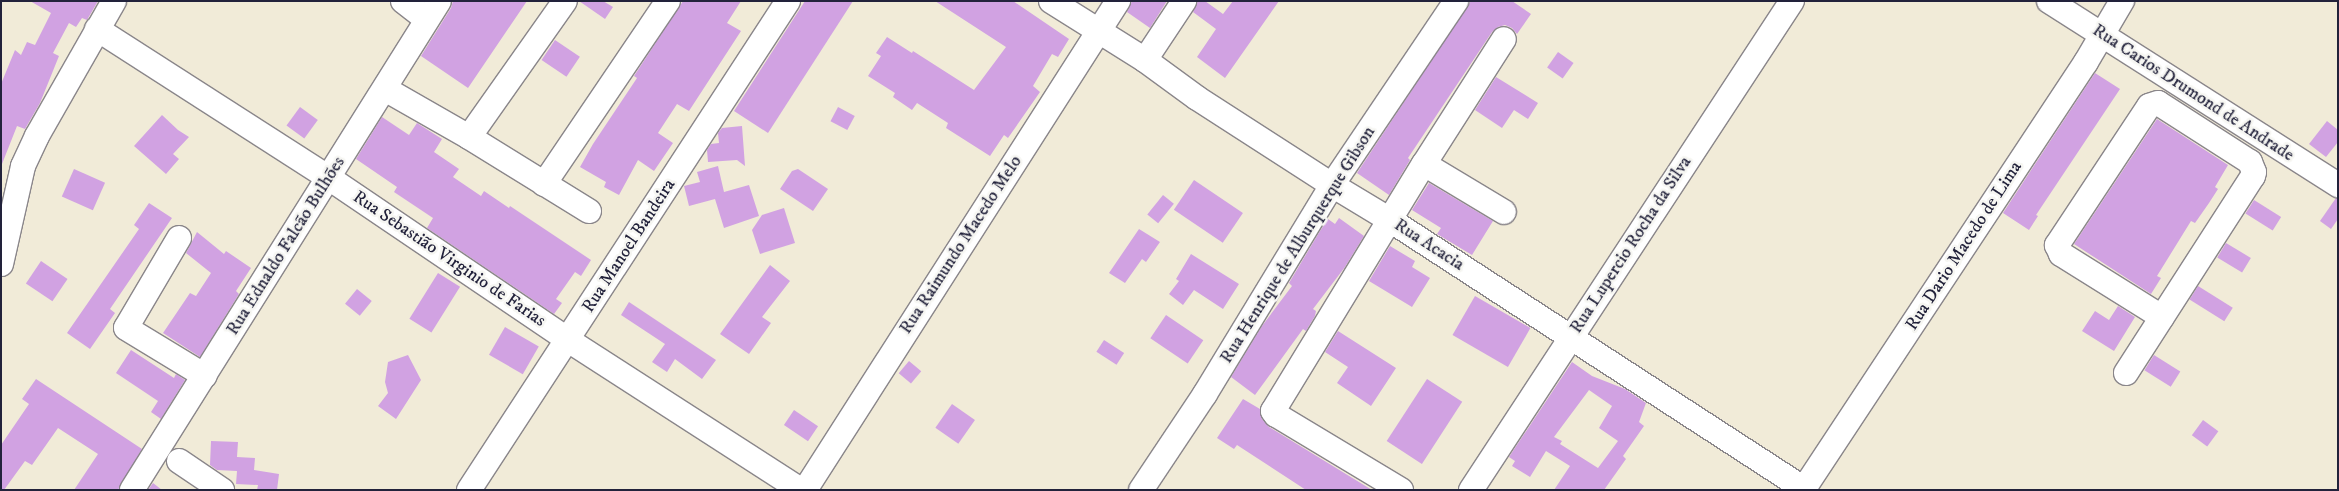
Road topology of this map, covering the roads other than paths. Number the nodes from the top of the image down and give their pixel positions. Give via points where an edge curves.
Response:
1 (114, 1) edge
2 (403, 1) edge
3 (565, 1) edge
4 (668, 1) edge
5 (788, 1) edge
6 (1051, 1) edge
7 (1118, 1) edge
8 (1184, 1) edge
9 (1456, 1) edge
10 (1792, 1) edge
11 (2049, 1) edge
12 (2122, 1) edge
13 (432, 10) edge
14 (97, 29) junction
15 (1098, 31) junction
16 (2101, 34) junction
17 (1504, 39) dead end
18 (1145, 60) junction
19 (385, 89) junction
20 (2221, 112) junction
21 (2208, 135) junction
22 (469, 137) junction
23 (1424, 164) junction
24 (329, 178) junction
25 (544, 184) junction
26 (1332, 185) junction
27 (2338, 185) edge
28 (589, 211) dead end
29 (1504, 212) dead end
30 (1390, 220) junction
31 (179, 238) dead end
32 (1, 264) edge
33 (2162, 317) junction
34 (1570, 337) junction
35 (568, 340) junction
36 (2126, 373) dead end
37 (204, 376) junction
38 (179, 461) dead end
39 (1805, 489) edge
40 (132, 490) edge
41 (222, 490) edge
42 (469, 490) edge
43 (803, 490) edge
44 (1141, 490) edge
45 (1401, 490) edge
46 (1471, 490) edge

1 - 14 street
2 - 13 street
3 - 22 street
4 - 25 street
5 - 35 street, Rua Manoel Bandeira
6 - 15 street, Rua Acacia
7 - 15 street, Rua Raimundo Macedo Melo
8 - 18 street
9 - 26 street, Rua Henrique de Alburquerque Gibson
10 - 34 street, Rua Lupercio Rocha da Silva
11 - 16 street, Rua Carios Drumond de Andrade
12 - 16 street, Rua Dario Macedo de Lima
13 - 19 street, Rua Ednaldo Falcão Bulhões
14 - 24 street, Rua Sebastião Virginio de Farias
14 - 32 street via 36,136 23,166
15 - 18 street, Rua Acacia
15 - 43 street, Rua Raimundo Macedo Melo
16 - 20 street, Rua Carios Drumond de Andrade
16 - 39 street, Rua Dario Macedo de Lima via 2086,62
17 - 23 street
18 - 26 street, Rua Acacia via 1197,98
19 - 22 street
19 - 24 street, Rua Ednaldo Falcão Bulhões
20 - 21 street
20 - 27 street, Rua Carios Drumond de Andrade
21 - 33 street via 2250,162 2254,172
21 - 33 street via 2164,105 2149,106 2058,241 2060,254
22 - 25 street
23 - 29 street
23 - 30 street
24 - 35 street, Rua Sebastião Virginio de Farias
24 - 37 street, Rua Ednaldo Falcão Bulhões
25 - 28 street
26 - 30 street, Rua Acacia
26 - 44 street, Rua Henrique de Alburquerque Gibson via 1205,394
30 - 34 street, Rua Acacia
30 - 45 street via 1273,411
31 - 37 street via 126,328
33 - 36 street
34 - 39 street, Rua Acacia
34 - 46 street, Rua Lupercio Rocha da Silva
35 - 42 street, Rua Manoel Bandeira
35 - 43 street, Rua Sebastião Virginio de Farias
37 - 40 street, Rua Ednaldo Falcão Bulhões
38 - 41 street

